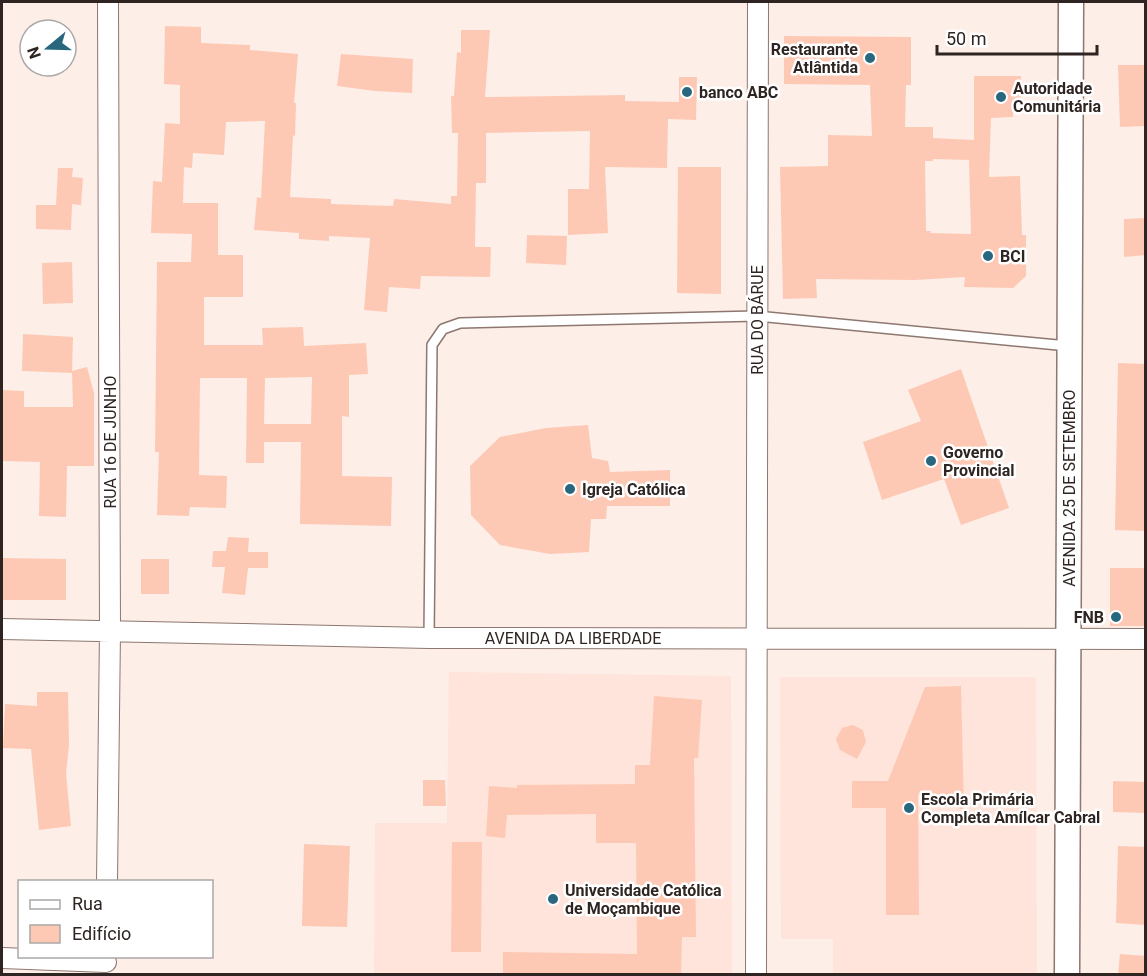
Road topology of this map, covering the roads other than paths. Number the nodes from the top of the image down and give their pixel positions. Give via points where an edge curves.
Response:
1 (108, 2) edge
2 (758, 2) edge
3 (1071, 2) edge
4 (757, 316) junction
5 (1069, 346) junction
6 (2, 629) edge
7 (110, 631) junction
8 (429, 638) junction
9 (756, 639) junction
10 (1069, 639) junction
11 (1146, 639) edge
12 (107, 880) edge
13 (2, 958) edge
14 (106, 964) edge
15 (756, 975) edge
16 (1068, 975) edge

1 - 7 street, RUA 16 DE JUNHO
2 - 4 street, RUA DO BÁRUE
3 - 5 street, AVENIDA 25 DE SETEMBRO
4 - 5 lane
4 - 8 lane via 460,324 443,329 432,345
4 - 9 street, RUA DO BÁRUE
5 - 10 street, AVENIDA 25 DE SETEMBRO
6 - 7 street, AVENIDA DA LIBERDADE
7 - 8 street, AVENIDA DA LIBERDADE
7 - 12 street, RUA 16 DE JUNHO
8 - 9 street, AVENIDA DA LIBERDADE
9 - 10 street, AVENIDA DA LIBERDADE
9 - 15 street, RUA DO BÁRUE
10 - 11 street, AVENIDA DA LIBERDADE
10 - 16 street, AVENIDA 25 DE SETEMBRO
13 - 14 street

